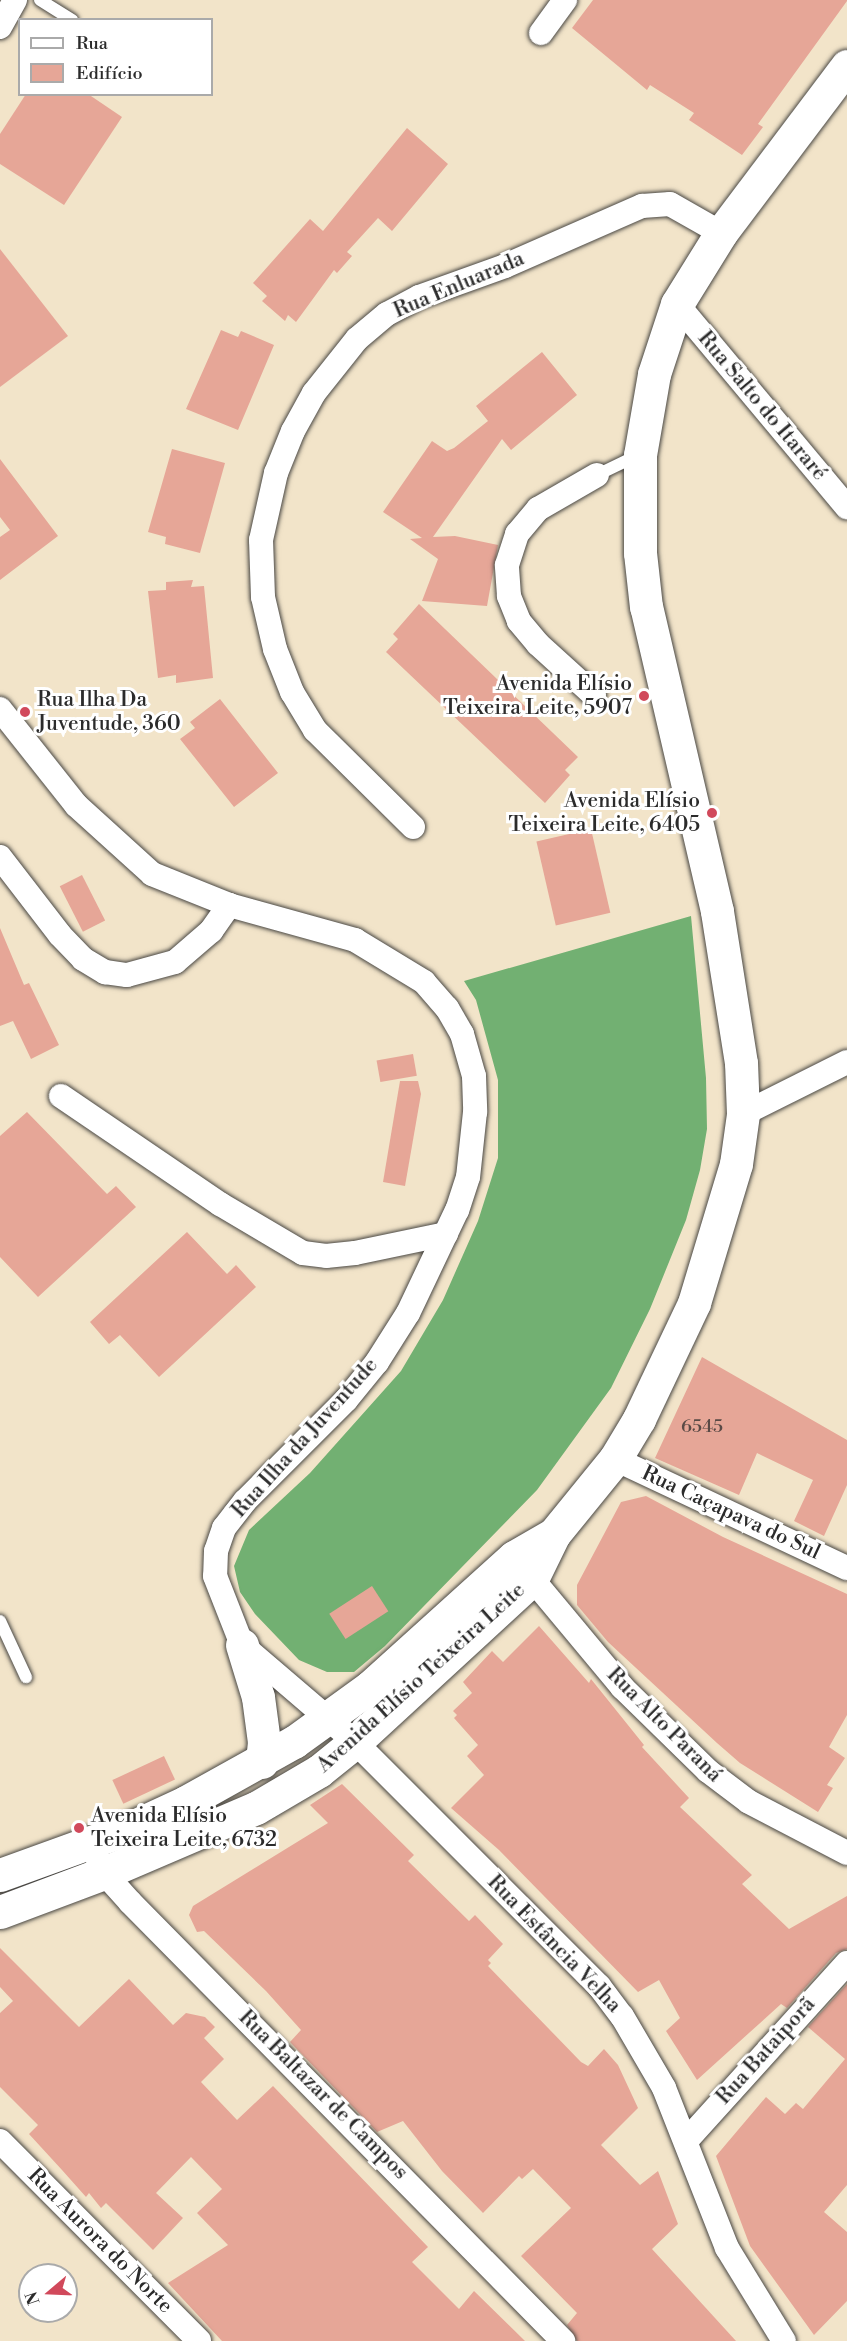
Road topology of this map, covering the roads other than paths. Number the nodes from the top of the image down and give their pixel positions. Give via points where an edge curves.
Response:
1 (15, 0) edge
2 (40, 0) edge
3 (565, 0) edge
4 (69, 18) edge
5 (0, 27) edge
6 (541, 33) dead end
7 (847, 66) edge
8 (721, 233) junction
9 (677, 304) junction
10 (640, 455) junction
11 (597, 475) joint
12 (847, 507) edge
13 (594, 695) dead end
14 (0, 709) edge
15 (413, 827) dead end
16 (0, 857) edge
17 (229, 905) junction
18 (847, 1062) edge
19 (62, 1096) dead end
20 (743, 1114) junction
21 (446, 1234) junction
22 (615, 1459) junction
23 (523, 1568) junction
24 (847, 1568) edge
25 (0, 1621) edge
26 (242, 1645) junction
27 (26, 1677) dead end
28 (328, 1719) junction
29 (355, 1742) junction
30 (262, 1762) junction
31 (90, 1843) junction
32 (847, 1853) edge
33 (104, 1873) junction
34 (0, 1875) edge
35 (0, 1912) edge
36 (847, 1963) edge
37 (0, 2141) edge
38 (686, 2141) junction
39 (199, 2341) edge
40 (563, 2341) edge
41 (784, 2341) edge

1 - 5 street
2 - 4 lane
3 - 6 street
7 - 8 main road, Avenida Elísio Teixeira Leite
8 - 9 main road, Avenida Elísio Teixeira Leite
8 - 15 street, Rua Enluarada via 670,204 642,206 505,266 419,297 387,314 357,339 314,393 293,431 276,473 261,540 263,597 275,649 292,692 315,730
9 - 10 main road, Avenida Elísio Teixeira Leite via 654,374
9 - 12 street, Rua Salto do Itararé
10 - 11 lane
10 - 20 main road, Avenida Elísio Teixeira Leite via 640,553 646,607 734,999
11 - 13 street via 538,509 518,534 507,565 509,596 519,621 538,644
14 - 17 street, Rua Ilha da Juventude via 76,805 152,874
16 - 17 street via 60,935 82,959 105,972 128,975 175,962 211,932
17 - 21 street, Rua Ilha da Juventude via 355,940 424,982 447,1008 462,1034 474,1076 475,1112 468,1177
18 - 20 street
19 - 21 street via 278,1241 303,1253 355,1253
20 - 22 main road, Avenida Elísio Teixeira Leite via 736,1164 694,1303 639,1419
21 - 26 street, Rua Ilha da Juventude via 408,1313 376,1362 346,1400 245,1501 224,1528 216,1551 215,1576
22 - 23 main road, Avenida Elísio Teixeira Leite
22 - 24 street, Rua Caçapava do Sul
23 - 28 main road, Avenida Elísio Teixeira Leite
23 - 29 main road, Avenida Elísio Teixeira Leite
23 - 32 street, Rua Alto Paraná via 622,1687 708,1771 749,1802
25 - 27 lane
26 - 28 street, Rua Ilha da Juventude
26 - 30 main road via 258,1696 264,1743
28 - 29 street, Rua Ilha da Juventude
28 - 30 main road, Avenida Elísio Teixeira Leite
29 - 33 main road, Avenida Elísio Teixeira Leite via 319,1771 256,1808
29 - 38 street, Rua Estância Velha via 599,1986 646,2052
30 - 31 main road, Avenida Elísio Teixeira Leite via 186,1802
31 - 33 street, Rua Baltazar de Campos
31 - 34 main road, Avenida Elísio Teixeira Leite
33 - 35 main road, Avenida Elísio Teixeira Leite
33 - 40 street, Rua Baltazar de Campos
36 - 38 street, Rua Bataiporã
37 - 39 street, Rua Aurora do Norte
38 - 41 street, Rua Estância Velha via 727,2248

